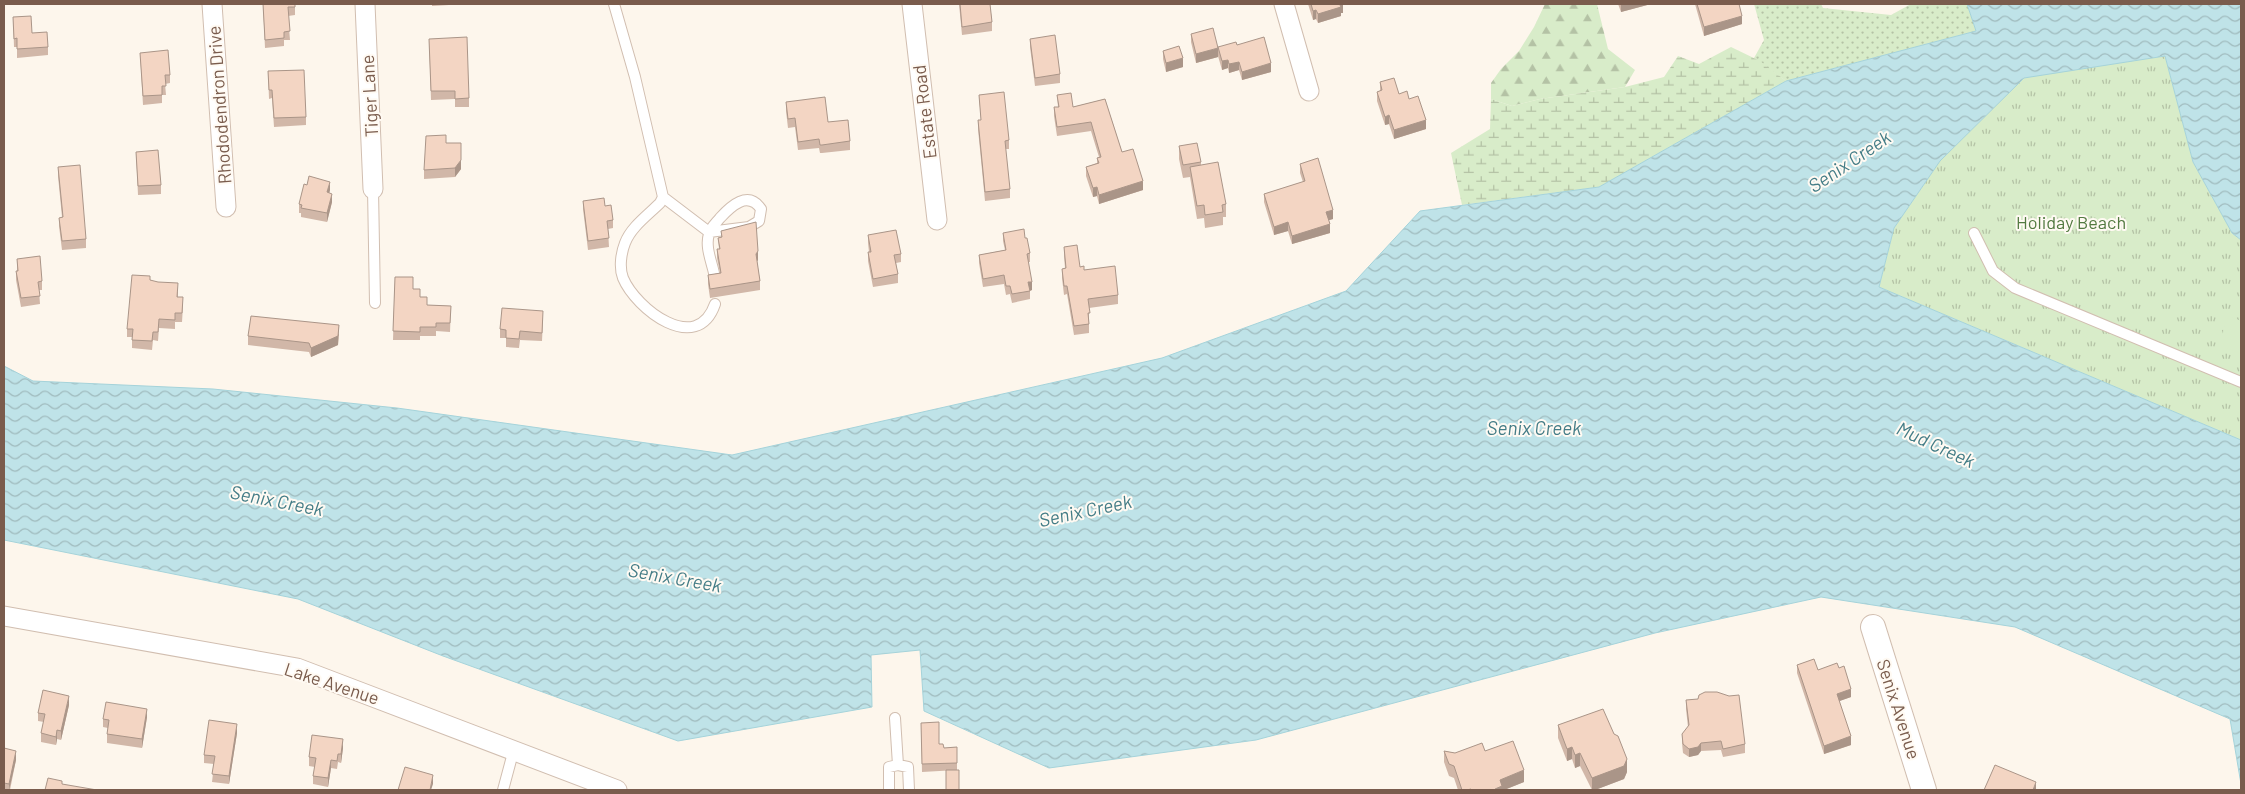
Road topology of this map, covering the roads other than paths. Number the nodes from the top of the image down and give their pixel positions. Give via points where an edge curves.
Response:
1 (212, 4) edge
2 (365, 4) edge
3 (614, 4) edge
4 (912, 4) edge
5 (1284, 4) edge
6 (1309, 91) dead end
7 (373, 189) joint
8 (663, 198) junction
9 (226, 207) dead end
10 (937, 220) dead end
11 (709, 232) junction
12 (1974, 233) dead end
13 (714, 272) edge
14 (375, 303) dead end
15 (715, 304) dead end
16 (2241, 382) edge
17 (4, 616) edge
18 (1873, 627) dead end
19 (895, 718) dead end
20 (514, 749) junction
21 (898, 765) junction
22 (503, 790) edge
23 (617, 790) edge
24 (889, 790) edge
25 (909, 790) edge
26 (1924, 790) edge

1 - 9 street, Rhododendron Drive
2 - 7 street, Tiger Lane
3 - 8 lane
4 - 10 street, Estate Road
5 - 6 street
7 - 14 lane
8 - 11 lane
8 - 15 lane via 624,244 623,278 646,308 665,323 688,327 706,320
11 - 11 lane via 754,225 759,221 761,209 753,201 740,200
11 - 13 lane via 707,243
12 - 16 lane via 1993,271 2015,288
17 - 20 street, Lake Avenue via 297,668
18 - 26 street, Senix Avenue
19 - 21 lane
20 - 22 lane
20 - 23 street, Lake Avenue
21 - 24 lane via 889,767
21 - 25 lane via 908,767

